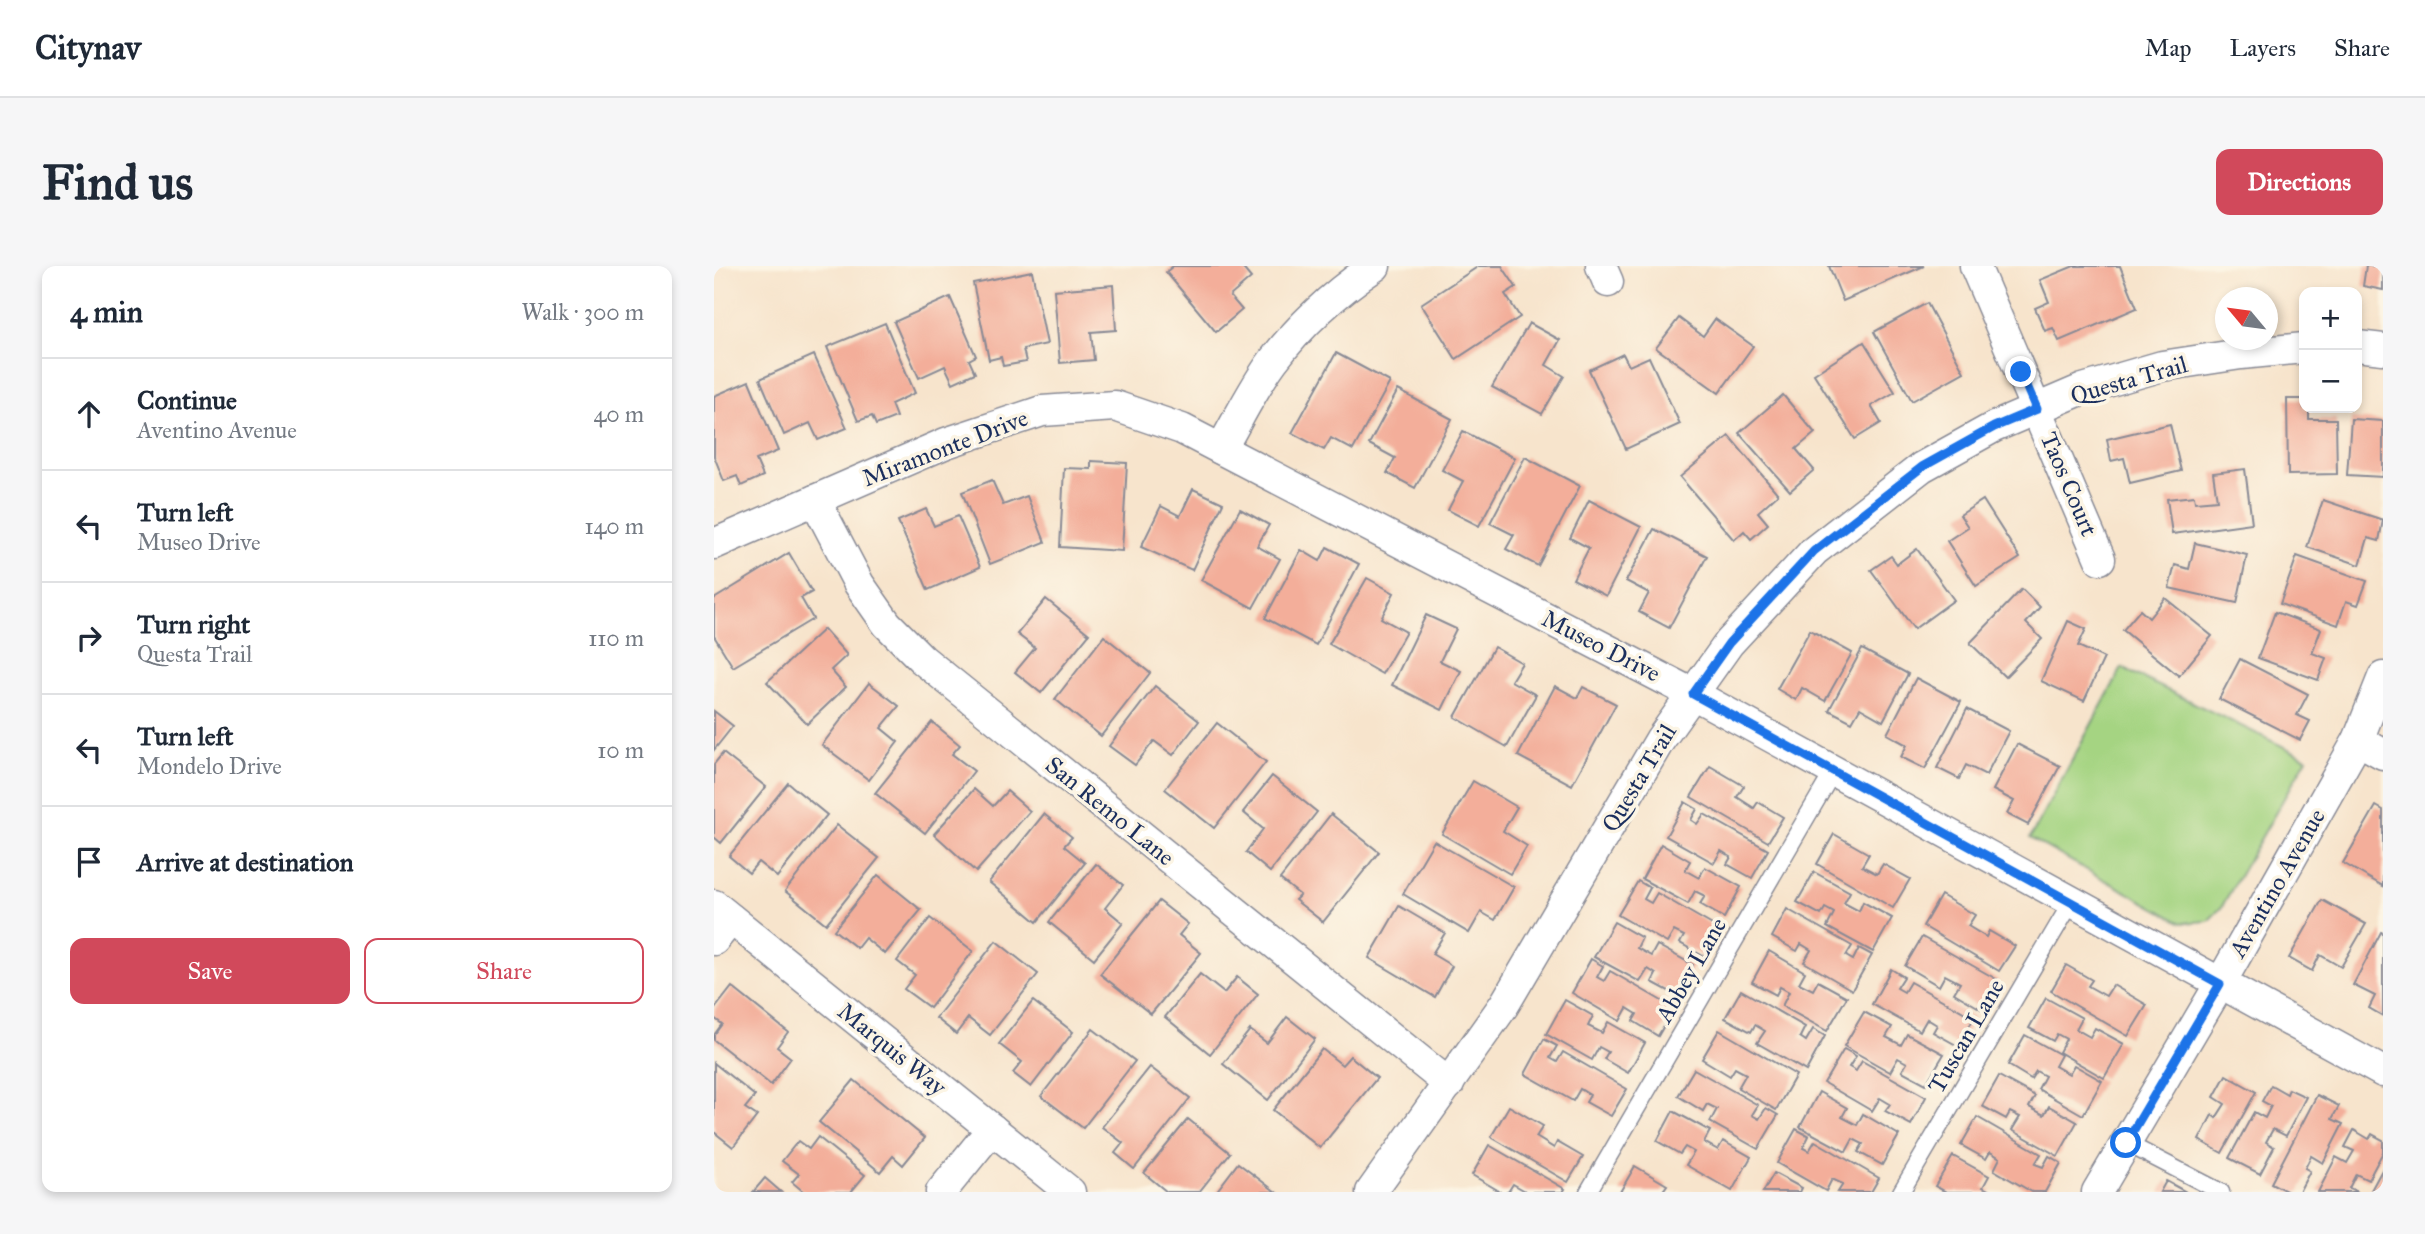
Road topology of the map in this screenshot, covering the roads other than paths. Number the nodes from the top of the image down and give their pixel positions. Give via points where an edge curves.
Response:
1 (1375, 266) edge
2 (1975, 266) edge
3 (2362, 347) edge
4 (2299, 348) edge
5 (2383, 349) edge
6 (2037, 409) junction
7 (1221, 449) junction
8 (815, 500) junction
9 (714, 544) edge
10 (2100, 559) dead end
11 (2383, 677) edge
12 (1693, 694) junction
13 (2370, 747) edge
14 (1833, 772) junction
15 (2071, 903) junction
16 (720, 922) edge
17 (2220, 984) junction
18 (2383, 1072) edge
19 (1449, 1084) junction
20 (992, 1129) junction
21 (2126, 1143) junction
22 (941, 1192) edge
23 (1070, 1192) edge
24 (1371, 1192) edge
25 (1588, 1192) edge
26 (1901, 1192) edge
27 (2097, 1192) edge
28 (2221, 1192) edge

1 - 7 street via 1350,282 1302,327 1272,363
2 - 6 street, Taos Court
3 - 5 street
4 - 6 street, Questa Trail via 2162,366 2083,389
6 - 10 street, Taos Court
6 - 12 street, Questa Trail via 1922,467 1814,551 1729,643
7 - 8 street, Miramonte Drive via 1182,429 1115,406 1042,411 946,443
7 - 12 street, Museo Drive
8 - 9 street, Miramonte Drive
8 - 19 street, San Remo Lane via 859,584 887,624 922,659
11 - 13 street, Aventino Avenue
12 - 14 street, Museo Drive
12 - 19 street, Questa Trail via 1660,740 1504,1005
13 - 17 street, Aventino Avenue
14 - 15 street, Museo Drive
14 - 25 lane, Abbey Lane
15 - 17 street, Museo Drive
15 - 26 lane, Tuscan Lane
16 - 20 street, Marquis Way
17 - 18 street, Museo Drive
17 - 21 street, Aventino Avenue
19 - 24 street, Questa Trail
20 - 22 street
20 - 23 street, Marquis Way
21 - 27 street, Aventino Avenue
21 - 28 lane

